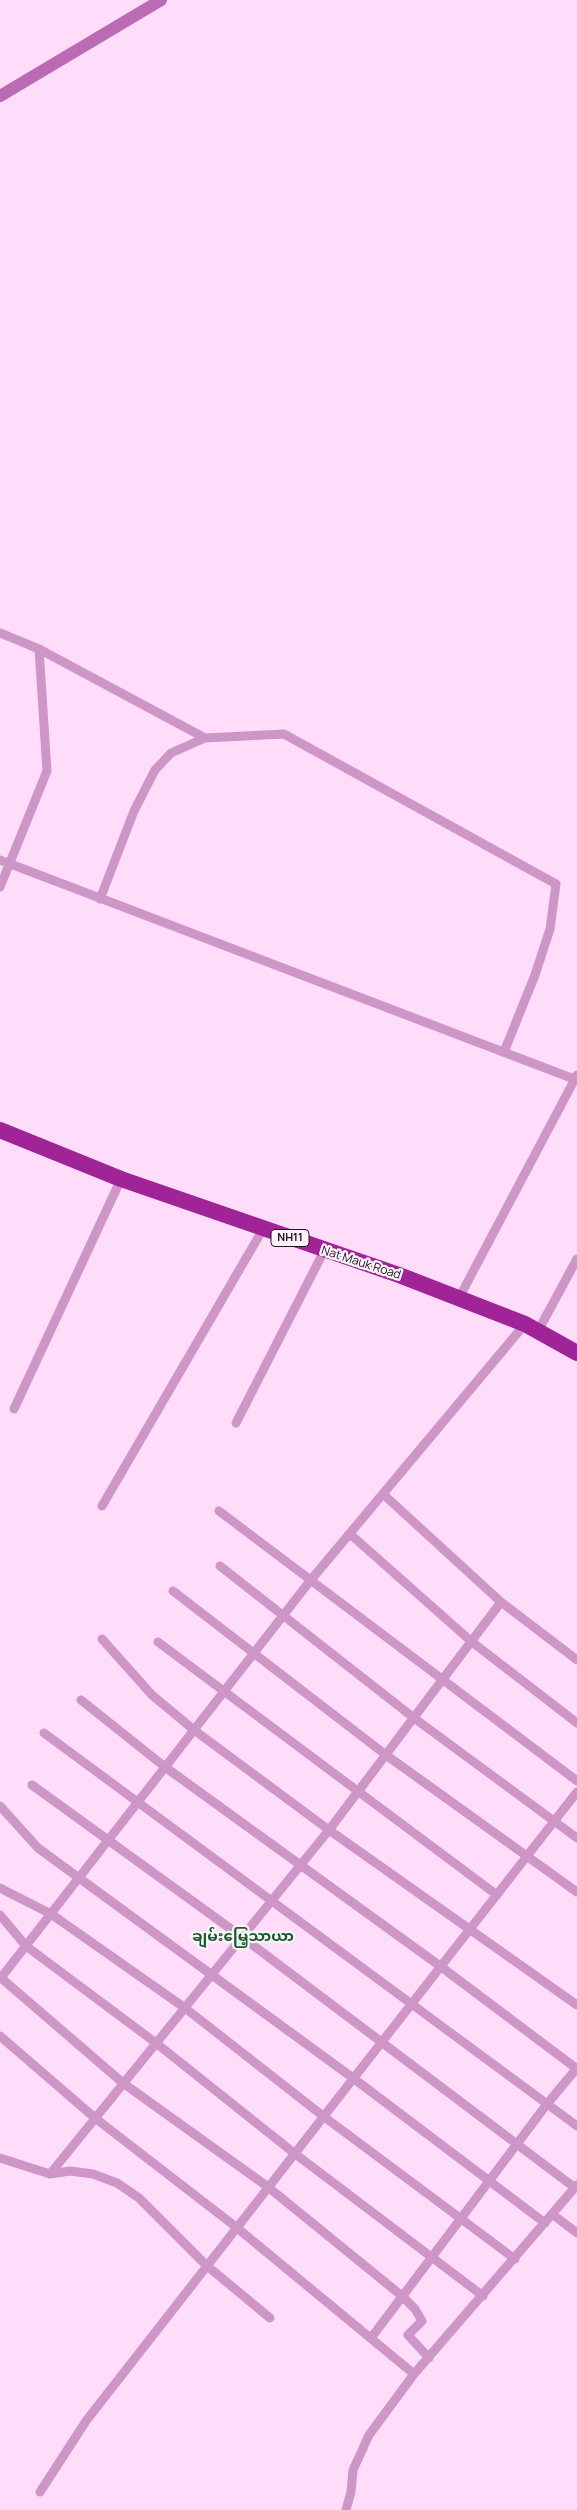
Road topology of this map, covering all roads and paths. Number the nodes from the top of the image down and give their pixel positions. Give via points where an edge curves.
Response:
1 (161, 0) edge
2 (0, 96) edge
3 (0, 632) edge
4 (39, 649) junction
5 (205, 738) junction
6 (5, 862) edge
7 (0, 887) edge
8 (100, 899) junction
9 (504, 1052) junction
10 (576, 1077) edge
11 (0, 1130) edge
12 (121, 1179) junction
13 (263, 1229) junction
14 (324, 1251) junction
15 (577, 1259) edge
16 (458, 1298) junction
17 (531, 1328) junction
18 (577, 1353) edge
19 (14, 1409) dead end
20 (236, 1423) dead end
21 (383, 1494) junction
22 (102, 1506) dead end
23 (219, 1511) dead end
24 (350, 1534) junction
25 (220, 1566) dead end
26 (310, 1581) junction
27 (173, 1591) dead end
28 (501, 1602) junction
29 (284, 1615) junction
30 (102, 1639) dead end
31 (158, 1642) dead end
32 (472, 1642) junction
33 (254, 1653) junction
34 (577, 1660) edge
35 (443, 1680) junction
36 (224, 1692) junction
37 (82, 1700) dead end
38 (414, 1718) junction
39 (577, 1723) edge
40 (194, 1730) junction
41 (44, 1732) dead end
42 (386, 1755) junction
43 (165, 1767) junction
44 (577, 1781) edge
45 (32, 1785) dead end
46 (358, 1792) junction
47 (577, 1792) edge
48 (138, 1803) junction
49 (0, 1806) edge
50 (555, 1821) junction
51 (329, 1830) junction
52 (577, 1838) edge
53 (107, 1842) junction
54 (526, 1857) junction
55 (300, 1866) junction
56 (79, 1878) junction
57 (0, 1888) edge
58 (577, 1892) edge
59 (497, 1894) junction
60 (272, 1900) junction
61 (50, 1914) junction
62 (0, 1915) edge
63 (469, 1930) junction
64 (242, 1937) junction
65 (26, 1946) junction
66 (440, 1966) junction
67 (212, 1974) junction
68 (0, 1978) edge
69 (411, 2004) junction
70 (577, 2005) edge
71 (185, 2008) junction
72 (0, 2036) edge
73 (382, 2041) junction
74 (156, 2043) junction
75 (577, 2069) edge
76 (353, 2078) junction
77 (123, 2083) junction
78 (547, 2104) junction
79 (323, 2116) junction
80 (95, 2118) junction
81 (577, 2126) edge
82 (517, 2143) junction
83 (294, 2153) junction
84 (0, 2158) edge
85 (50, 2174) junction
86 (489, 2180) junction
87 (576, 2186) edge
88 (268, 2187) junction
89 (552, 2214) junction
90 (460, 2219) junction
91 (545, 2223) junction
92 (236, 2227) junction
93 (577, 2233) edge
94 (431, 2257) junction
95 (514, 2259) junction
96 (206, 2265) junction
97 (402, 2296) junction
98 (483, 2296) junction
99 (270, 2318) dead end
100 (371, 2338) junction
101 (429, 2358) junction
102 (414, 2374) junction
103 (40, 2492) dead end
104 (346, 2510) edge

1 - 2 street
3 - 4 street
4 - 5 street
4 - 6 street via 47,771
5 - 8 street via 171,753 155,770 134,811
5 - 9 street via 284,734 556,884 550,929
6 - 7 street
6 - 8 street
8 - 9 street
9 - 10 street
10 - 16 street
11 - 12 highway, Nat Mauk Road / NH11
12 - 13 highway, Nat Mauk Road / NH11
12 - 19 street
13 - 14 highway, Nat Mauk Road / NH11
13 - 22 street
14 - 16 highway, Nat Mauk Road / NH11
14 - 20 street
15 - 17 street
16 - 17 highway, Nat Mauk Road / NH11
17 - 18 highway, Nat Mauk Road / NH11
17 - 21 street
21 - 24 street
21 - 28 street
23 - 26 street
24 - 26 street
24 - 32 street
25 - 29 street
26 - 29 street
26 - 35 street
27 - 33 street
28 - 32 street
28 - 34 street
29 - 33 street
29 - 38 street
30 - 40 street via 152,1695
31 - 36 street
32 - 35 street
32 - 39 street
33 - 36 street
33 - 42 street
35 - 38 street
35 - 44 street
36 - 40 street
36 - 46 street
37 - 43 street
38 - 42 street
38 - 50 street
40 - 43 street
40 - 51 street
41 - 48 street
42 - 46 street
42 - 54 street
43 - 48 street
43 - 55 street
45 - 53 street
46 - 51 street
46 - 59 street
47 - 50 street
48 - 53 street
48 - 60 street
49 - 56 street via 38,1848
50 - 52 street
50 - 54 street
51 - 55 street
51 - 63 street
53 - 56 street
53 - 64 street
54 - 58 street
54 - 59 street
55 - 60 street
55 - 66 street
56 - 61 street
56 - 67 street
57 - 61 street
59 - 63 street
60 - 64 street
60 - 69 street
61 - 65 street
61 - 71 street
62 - 65 street
63 - 66 street
63 - 70 street
64 - 67 street
64 - 73 street
65 - 68 street
65 - 74 street
66 - 69 street
66 - 75 street
67 - 71 street
67 - 76 street
68 - 77 street
69 - 73 street
69 - 78 street
71 - 74 street
71 - 79 street
72 - 80 street
73 - 76 street
73 - 82 street
74 - 77 street
74 - 83 street
75 - 78 street
76 - 79 street
76 - 86 street
77 - 80 street
77 - 88 street
78 - 81 street
78 - 82 street
79 - 83 street
79 - 90 street
80 - 85 street
80 - 92 street
82 - 86 street
82 - 87 street
83 - 88 street
83 - 94 street
84 - 85 street
85 - 96 street via 70,2171 93,2174 118,2183 139,2198
86 - 90 street
86 - 91 street
87 - 89 street
88 - 92 street
88 - 97 street
89 - 91 street
89 - 93 street
90 - 94 street
90 - 95 street
91 - 95 street
92 - 96 street
92 - 100 street
94 - 97 street
94 - 98 street
95 - 98 street
96 - 99 street
96 - 103 street via 86,2421
97 - 100 street
97 - 101 street via 422,2321 408,2335
98 - 101 street
100 - 102 street
101 - 102 street
102 - 104 street via 369,2436 353,2470

